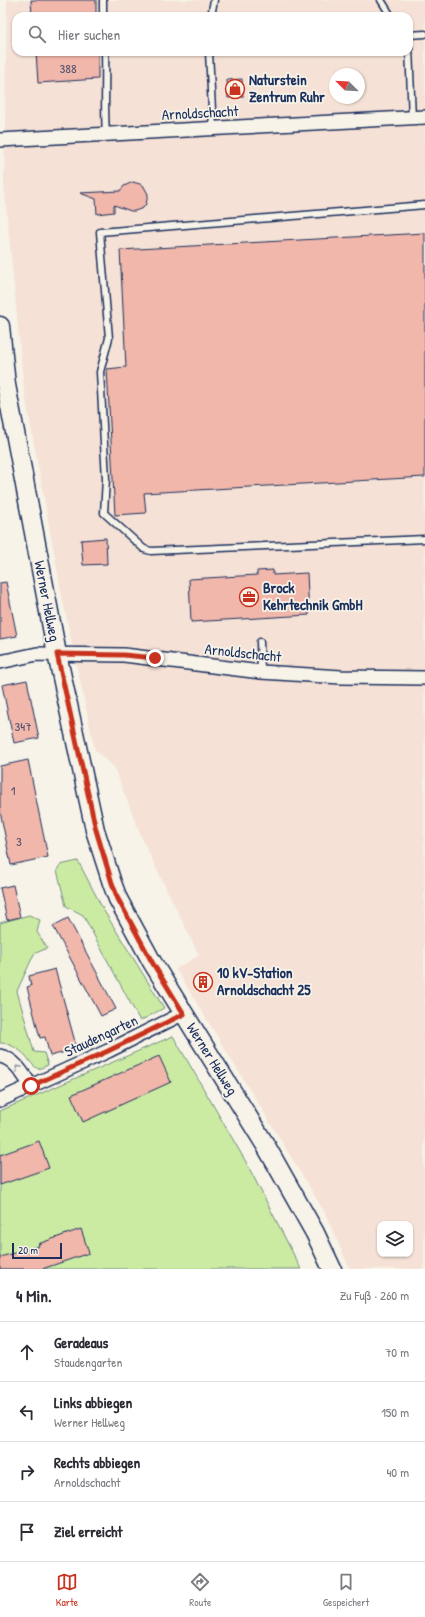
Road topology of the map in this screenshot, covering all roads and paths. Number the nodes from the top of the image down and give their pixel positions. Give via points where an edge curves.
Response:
1 (103, 0) edge
2 (214, 0) edge
3 (381, 0) edge
4 (103, 12) edge
5 (212, 12) edge
6 (388, 12) edge
7 (425, 34) edge
8 (413, 35) edge
9 (105, 56) edge
10 (209, 56) edge
11 (410, 56) edge
12 (418, 117) edge
13 (213, 129) junction
14 (106, 134) junction
15 (0, 140) edge
16 (425, 206) edge
17 (0, 326) edge
18 (425, 538) edge
19 (260, 642) dead end
20 (57, 654) junction
21 (0, 662) edge
22 (261, 672) junction
23 (425, 678) edge
24 (184, 1014) junction
25 (0, 1056) edge
26 (31, 1086) junction
27 (0, 1100) edge
28 (332, 1269) edge

1 - 4 lane
2 - 5 lane
3 - 6 lane
7 - 8 lane
9 - 14 lane
10 - 13 lane
11 - 12 lane
12 - 13 street, Arnoldschacht
13 - 14 street, Arnoldschacht
14 - 15 street, Arnoldschacht
16 - 18 lane via 100,232 108,338 100,372 106,479 104,513 144,550
17 - 20 main road, Werner Hellweg via 6,384
19 - 22 lane
20 - 21 street, Arnoldschacht via 37,654
20 - 22 street, Arnoldschacht via 124,655
20 - 24 main road, Werner Hellweg via 96,830 112,883 152,962
22 - 23 street, Arnoldschacht via 341,677
24 - 26 street, Staudengarten
24 - 28 main road, Werner Hellweg via 266,1146 315,1233
26 -> 25 street via 19,1068
26 - 27 street, Staudengarten

